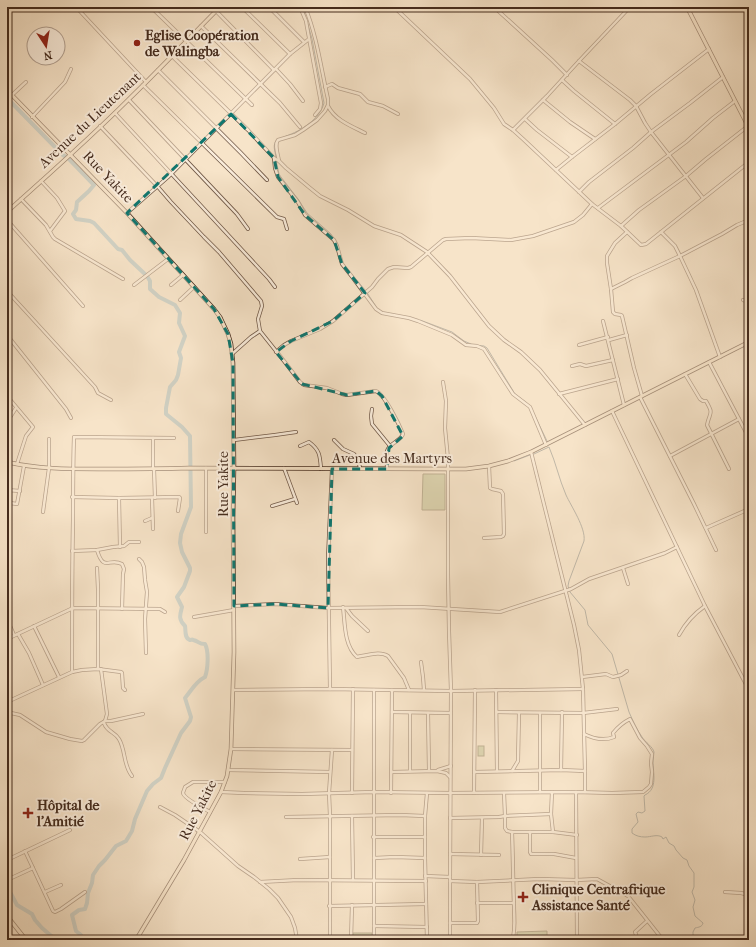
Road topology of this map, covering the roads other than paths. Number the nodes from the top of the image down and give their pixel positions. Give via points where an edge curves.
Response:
1 (76, 7) edge
2 (220, 7) edge
3 (242, 7) edge
4 (269, 7) edge
5 (300, 7) edge
6 (305, 7) edge
7 (394, 7) edge
8 (426, 7) edge
9 (494, 7) edge
10 (630, 7) edge
11 (687, 7) edge
12 (152, 8) dead end
13 (430, 10) dead end
14 (216, 11) junction
15 (201, 26) junction
16 (309, 39) junction
17 (187, 42) junction
18 (304, 42) junction
19 (709, 49) junction
20 (290, 54) junction
21 (172, 56) junction
22 (579, 61) junction
23 (71, 69) dead end
24 (275, 69) junction
25 (158, 70) junction
26 (567, 75) junction
27 (723, 77) junction
28 (562, 80) junction
29 (26, 82) dead end
30 (146, 82) junction
31 (260, 84) junction
32 (143, 85) junction
33 (325, 86) junction
34 (7, 90) edge
35 (12, 95) junction
36 (246, 99) junction
37 (129, 100) junction
38 (543, 100) junction
39 (303, 101) dead end
40 (736, 101) junction
41 (252, 105) dead end
42 (328, 105) junction
43 (636, 106) junction
44 (115, 113) junction
45 (231, 114) junction
46 (398, 114) dead end
47 (315, 115) dead end
48 (32, 116) junction
49 (525, 119) junction
50 (615, 124) junction
51 (100, 126) junction
52 (300, 127) dead end
53 (749, 127) edge
54 (216, 129) junction
55 (513, 130) junction
56 (651, 132) junction
57 (365, 133) dead end
58 (595, 139) junction
59 (202, 143) junction
60 (669, 154) junction
61 (70, 155) junction
62 (572, 157) junction
63 (274, 158) junction
64 (186, 160) junction
65 (279, 161) junction
66 (749, 162) edge
67 (556, 170) junction
68 (172, 174) junction
69 (686, 176) junction
70 (267, 180) dead end
71 (41, 181) junction
72 (158, 187) junction
73 (579, 192) junction
74 (703, 198) junction
75 (21, 199) junction
76 (592, 204) junction
77 (598, 208) junction
78 (7, 212) edge
79 (128, 213) junction
80 (7, 220) edge
81 (749, 220) edge
82 (621, 226) junction
83 (248, 229) dead end
84 (288, 229) dead end
85 (50, 231) junction
86 (627, 232) junction
87 (661, 232) junction
88 (428, 252) junction
89 (680, 256) junction
90 (168, 259) junction
91 (183, 275) junction
92 (123, 279) dead end
93 (134, 285) dead end
94 (171, 286) dead end
95 (194, 287) junction
96 (275, 287) dead end
97 (611, 289) junction
98 (7, 291) edge
99 (366, 292) junction
100 (180, 300) dead end
101 (743, 300) dead end
102 (749, 302) edge
103 (83, 306) dead end
104 (604, 321) dead end
105 (260, 331) junction
106 (627, 335) junction
107 (7, 336) edge
108 (608, 338) junction
109 (749, 342) edge
110 (580, 345) dead end
111 (276, 352) junction
112 (232, 354) junction
113 (720, 356) junction
114 (613, 360) junction
115 (709, 362) junction
116 (572, 366) dead end
117 (685, 374) junction
118 (618, 379) junction
119 (444, 382) dead end
120 (559, 394) junction
121 (7, 396) edge
122 (641, 396) junction
123 (111, 400) dead end
124 (624, 405) junction
125 (16, 408) junction
126 (372, 409) dead end
127 (612, 411) junction
128 (71, 418) dead end
129 (739, 419) junction
130 (7, 422) edge
131 (585, 425) junction
132 (296, 432) dead end
133 (712, 434) junction
134 (153, 438) junction
135 (174, 438) dead end
136 (749, 438) edge
137 (50, 439) dead end
138 (234, 440) junction
139 (334, 440) dead end
140 (546, 445) junction
141 (300, 446) dead end
142 (390, 446) junction
143 (531, 452) junction
144 (670, 456) junction
145 (7, 462) edge
146 (18, 464) junction
147 (24, 466) junction
148 (489, 466) junction
149 (49, 468) junction
150 (206, 468) junction
151 (234, 468) junction
152 (284, 468) junction
153 (360, 468) junction
154 (72, 469) junction
155 (153, 469) junction
156 (322, 469) junction
157 (332, 469) junction
158 (387, 469) junction
159 (448, 469) junction
160 (729, 469) dead end
161 (7, 490) edge
162 (20, 491) junction
163 (72, 497) junction
164 (119, 498) junction
165 (153, 498) junction
166 (295, 498) junction
167 (10, 503) dead end
168 (297, 503) dead end
169 (272, 506) dead end
170 (749, 509) edge
171 (178, 511) dead end
172 (43, 512) dead end
173 (152, 518) junction
174 (145, 522) dead end
175 (706, 528) junction
176 (153, 529) dead end
177 (206, 532) dead end
178 (484, 538) dead end
179 (139, 542) dead end
180 (120, 547) junction
181 (677, 547) junction
182 (97, 550) junction
183 (716, 550) dead end
184 (72, 551) junction
185 (139, 559) dead end
186 (97, 568) dead end
187 (623, 568) junction
188 (628, 584) dead end
189 (566, 590) junction
190 (234, 606) junction
191 (705, 606) junction
192 (344, 607) junction
193 (73, 608) junction
194 (98, 608) junction
195 (328, 608) junction
196 (449, 608) junction
197 (122, 609) junction
198 (146, 609) junction
199 (234, 610) junction
200 (165, 612) dead end
201 (194, 617) dead end
202 (7, 619) edge
203 (34, 626) junction
204 (368, 632) dead end
205 (18, 634) junction
206 (14, 635) junction
207 (679, 635) dead end
208 (7, 639) edge
209 (146, 653) dead end
210 (421, 662) dead end
211 (100, 669) junction
212 (627, 671) dead end
213 (72, 672) junction
214 (59, 677) junction
215 (582, 677) junction
216 (43, 685) junction
217 (330, 689) junction
218 (353, 689) junction
219 (583, 689) junction
220 (125, 690) dead end
221 (234, 690) junction
222 (374, 690) junction
223 (392, 690) junction
224 (409, 690) junction
225 (424, 690) junction
226 (475, 690) junction
227 (496, 690) junction
228 (749, 690) edge
229 (451, 691) junction
230 (7, 702) edge
231 (617, 709) dead end
232 (7, 710) edge
233 (392, 712) junction
234 (497, 712) junction
235 (562, 712) junction
236 (583, 712) junction
237 (410, 713) junction
238 (428, 713) junction
239 (451, 713) junction
240 (519, 713) junction
241 (540, 713) junction
242 (144, 714) dead end
243 (105, 722) junction
244 (584, 734) junction
245 (231, 749) junction
246 (332, 750) junction
247 (352, 750) junction
248 (451, 766) junction
249 (228, 770) junction
250 (429, 770) junction
251 (437, 770) junction
252 (561, 770) junction
253 (512, 771) junction
254 (541, 771) junction
255 (585, 771) junction
256 (330, 772) junction
257 (392, 772) junction
258 (410, 772) junction
259 (474, 772) junction
260 (497, 772) junction
261 (132, 776) dead end
262 (450, 777) junction
263 (225, 782) junction
264 (221, 792) junction
265 (374, 792) junction
266 (540, 792) junction
267 (552, 792) junction
268 (576, 792) junction
269 (585, 792) junction
270 (329, 793) junction
271 (352, 793) junction
272 (392, 793) junction
273 (427, 793) junction
274 (450, 793) junction
275 (474, 793) junction
276 (504, 793) junction
277 (160, 807) dead end
278 (210, 813) junction
279 (551, 814) junction
280 (330, 816) junction
281 (352, 816) junction
282 (374, 816) junction
283 (425, 816) junction
284 (505, 816) junction
285 (286, 817) dead end
286 (450, 818) junction
287 (482, 818) junction
288 (70, 830) dead end
289 (200, 832) junction
290 (512, 832) junction
291 (530, 832) junction
292 (553, 832) junction
293 (577, 835) junction
294 (373, 837) junction
295 (425, 837) junction
296 (25, 851) junction
297 (450, 854) junction
298 (481, 855) junction
299 (499, 855) dead end
300 (330, 856) junction
301 (374, 858) junction
302 (424, 858) junction
303 (576, 858) junction
304 (300, 859) dead end
305 (7, 860) edge
306 (33, 868) junction
307 (426, 876) junction
308 (450, 879) junction
309 (7, 880) edge
310 (329, 880) junction
311 (353, 880) junction
312 (514, 880) junction
313 (576, 880) junction
314 (374, 881) junction
315 (260, 882) junction
316 (426, 882) junction
317 (477, 882) junction
318 (62, 885) dead end
319 (45, 892) junction
320 (85, 892) dead end
321 (725, 892) dead end
322 (749, 895) edge
323 (477, 903) junction
324 (514, 903) junction
325 (426, 904) junction
326 (352, 905) junction
327 (374, 905) junction
328 (329, 906) junction
329 (7, 916) edge
330 (647, 920) junction
331 (11, 922) junction
332 (450, 923) junction
333 (374, 926) junction
334 (427, 927) junction
335 (7, 931) edge
336 (26, 940) edge
337 (136, 940) edge
338 (297, 940) edge
339 (330, 940) edge
340 (351, 940) edge
341 (374, 940) edge
342 (427, 940) edge
343 (450, 940) edge
344 (512, 940) edge
345 (577, 940) edge
346 (638, 940) edge
347 (663, 940) edge

1 - 30 street
2 - 14 main road, Avenue du Lieutenant
3 - 20 street
4 - 18 street
5 - 16 street
6 - 33 street
7 - 55 street via 469,78 504,124
8 - 13 street
9 - 26 street
10 - 22 street
11 - 19 main road
12 - 17 street
14 - 15 main road, Avenue du Lieutenant
14 - 24 street
15 - 17 main road, Avenue du Lieutenant
15 - 31 street
16 - 18 street
16 - 47 street via 321,103
17 - 21 main road, Avenue du Lieutenant
17 - 36 street
18 - 20 street
19 - 27 main road
19 - 43 street
20 - 24 street
21 - 25 main road, Avenue du Lieutenant
21 - 45 street
22 - 26 street
22 - 43 street
23 - 48 street via 65,82
24 - 31 street
24 - 39 street
25 - 30 main road, Avenue du Lieutenant
25 - 54 street
26 - 28 street
27 - 40 main road
27 - 56 street
28 - 38 street
28 - 50 street
29 - 35 street
30 - 32 main road, Avenue du Lieutenant
31 - 36 street
31 - 52 street
32 - 37 main road, Avenue du Lieutenant
32 - 59 street
33 - 42 street
33 - 46 street via 332,84 359,94 368,102
34 - 35 main road, Rue Yakite
35 - 48 main road, Rue Yakite
36 - 41 street
36 - 45 street
37 - 44 main road, Avenue du Lieutenant
37 - 64 street
38 - 49 street
38 - 58 street
40 - 53 main road
40 - 60 street
42 - 57 street via 341,120
42 - 65 street via 307,128 276,141
43 - 50 street
43 - 56 street
44 - 51 main road, Avenue du Lieutenant
44 - 68 street
45 - 54 street
45 - 63 street
48 - 61 main road, Rue Yakite
49 - 55 street
49 - 62 street
50 - 58 street
51 - 61 main road, Avenue du Lieutenant
51 - 72 street
53 - 69 street
54 - 59 street
54 - 70 street
55 - 67 street
56 - 60 street
56 - 73 street
58 - 62 street
59 - 64 street
59 - 84 street via 277,217 284,219
60 - 69 street
60 - 77 street
61 - 71 main road, Avenue du Lieutenant
61 - 79 main road, Rue Yakite
62 - 67 street
63 - 65 street
63 - 99 street via 278,177 305,215 334,240 342,264
64 - 68 street
64 - 83 street
65 - 88 street via 320,196 376,227 401,235
66 - 74 street
67 - 73 street
68 - 72 street
68 - 96 street
69 - 74 street
69 - 82 street
71 - 75 main road, Avenue du Lieutenant
71 - 85 street via 65,211
72 - 79 street
72 - 105 street via 262,301 258,319
73 - 76 street
74 - 87 street
75 - 78 main road, Avenue du Lieutenant
75 - 85 street
76 - 77 street
76 - 88 street via 574,222 534,236 511,240 446,239
77 - 82 street
79 - 90 main road, Rue Yakite
80 - 103 street
81 - 89 street
82 - 86 street
85 - 92 street via 55,239
86 - 87 street via 644,245
86 - 97 street via 614,242 607,256
87 - 89 street via 675,246
88 - 99 street via 411,267 394,267 388,270
88 - 120 street via 489,326 538,368
89 - 97 street
89 - 113 street via 696,290
90 - 91 main road, Rue Yakite
90 - 93 street
91 - 94 street
91 - 95 main road, Rue Yakite
95 - 100 street
95 - 112 main road, Rue Yakite via 220,317 228,334
97 - 106 street via 613,312 622,315
98 - 123 street via 98,393
99 - 111 street via 333,321 291,341
99 - 140 street via 376,310 382,313 408,318 452,335 466,345 483,348 513,394 530,407
101 - 102 street
104 - 108 street
105 - 111 street
105 - 112 street
106 - 108 street
106 - 122 street
107 - 128 street
108 - 110 street
108 - 114 street
109 - 113 main road, Avenue des Martyrs
111 - 142 street via 302,384 327,388 347,395 376,390 379,392 403,434
112 - 138 main road, Rue Yakite
113 - 115 main road, Avenue des Martyrs
114 - 116 street via 586,366
114 - 118 street
115 - 117 main road, Avenue des Martyrs
115 - 129 street
117 - 122 main road, Avenue des Martyrs
117 - 133 street via 700,399 706,401 711,410 707,423
118 - 120 street
118 - 124 street
119 - 159 street
120 - 131 street
121 - 125 street
122 - 124 main road, Avenue des Martyrs
122 - 144 street
124 - 127 main road, Avenue des Martyrs
125 - 130 street
125 - 146 street via 33,425 26,436
126 - 142 street via 372,424
127 - 131 main road, Avenue des Martyrs
127 - 181 street
129 - 133 street
129 - 136 street
131 - 140 main road, Avenue des Martyrs
132 - 138 street
133 - 144 street
133 - 160 street
134 - 135 street
134 - 154 street via 74,437
134 - 155 street
137 - 149 street
138 - 151 main road, Rue Yakite
139 - 153 street via 343,449 354,454
140 - 143 main road, Avenue des Martyrs
141 - 156 street via 309,442 314,447 319,453
142 - 158 street via 387,451
143 - 148 main road, Avenue des Martyrs
143 - 189 street
144 - 175 street
145 - 146 main road, Avenue des Martyrs
146 - 147 main road, Avenue des Martyrs
147 - 149 main road, Avenue des Martyrs
147 - 162 street
148 - 159 main road, Avenue des Martyrs
148 - 178 street via 490,488 503,494 504,534 501,537
149 - 154 main road, Avenue des Martyrs
149 - 172 street
150 - 151 main road, Avenue des Martyrs
150 - 155 main road, Avenue des Martyrs
150 - 177 street
151 - 152 main road, Avenue des Martyrs
151 - 190 main road, Rue Yakite
152 - 156 main road, Avenue des Martyrs
152 - 166 street
153 - 157 main road, Avenue des Martyrs
153 - 158 main road, Avenue des Martyrs
154 - 155 main road, Avenue des Martyrs
154 - 163 street
155 - 165 street
156 - 157 main road, Avenue des Martyrs
157 - 195 street
158 - 159 main road, Avenue des Martyrs
159 - 196 street
161 - 162 street
162 - 167 street via 17,504
163 - 164 street
163 - 184 street
164 - 165 street
164 - 180 street
165 - 171 street via 179,497
165 - 173 street
166 - 168 street
166 - 169 street
170 - 175 street
173 - 174 street
173 - 176 street
175 - 183 street
179 - 180 street via 129,542 126,546
180 - 182 street
181 - 187 street
181 - 191 street
182 - 184 street
182 - 197 street via 104,563 122,564
184 - 193 street
185 - 198 street via 144,567
186 - 194 street
187 - 188 street
187 - 189 street
189 - 196 street via 500,612
189 - 215 street via 579,648
190 - 195 street via 275,604
190 - 199 main road, Rue Yakite
191 - 207 street via 684,626
191 - 228 street
192 - 195 street
192 - 196 street
192 - 204 street
192 - 224 street via 347,638 354,654 357,657 385,654 404,678
193 - 194 street
193 - 203 street
193 - 213 street
194 - 197 street
194 - 211 street
195 - 217 street
196 - 229 street
197 - 198 street
198 - 200 street via 160,609
198 - 209 street
199 - 201 street
199 - 221 main road, Rue Yakite
202 - 206 street
203 - 205 street
203 - 214 street
205 - 206 street
205 - 216 street
206 - 208 street
210 - 225 street
211 - 213 street
211 - 220 street via 121,672
211 - 243 street via 107,714
212 - 215 street via 614,677 606,674
213 - 214 street
214 - 216 street
215 - 219 street
216 - 230 street
217 - 218 street
217 - 221 street
218 - 222 street
218 - 247 street
219 - 227 street
219 - 236 street
221 - 245 main road, Rue Yakite
222 - 223 street
222 - 265 street
223 - 224 street
223 - 233 street
224 - 225 street
225 - 229 street
226 - 227 street
226 - 229 street
226 - 259 street
227 - 234 street
229 - 239 street
231 - 236 street
232 - 243 street via 20,715 46,732 82,741
233 - 237 street
233 - 257 street
234 - 240 street
234 - 260 street
235 - 236 street
235 - 241 street
235 - 252 street
236 - 244 street
237 - 238 street
237 - 258 street
238 - 239 street
238 - 250 street
239 - 248 street
240 - 241 street
240 - 253 street via 518,761
241 - 254 street
242 - 243 street
243 - 261 street via 106,728 119,740 125,763
244 - 255 street
244 - 269 street via 597,739 611,738 614,737 615,730 630,719 651,753 652,772 650,786 643,792
245 - 246 street
245 - 249 main road, Rue Yakite
246 - 247 street
246 - 256 street
247 - 271 street
248 - 251 street
248 - 262 street
249 - 256 street
249 - 263 main road, Rue Yakite
250 - 251 street
250 - 258 street
251 - 262 street
252 - 254 street
252 - 255 street
253 - 254 street
253 - 260 street
254 - 266 street
255 - 269 street
256 - 270 street
257 - 258 street
257 - 272 street
259 - 260 street
259 - 275 street
262 - 274 street
263 - 264 main road, Rue Yakite
263 - 278 street via 193,782 185,787 184,796
264 - 270 street
264 - 278 main road, Rue Yakite
265 - 271 street
265 - 272 street
265 - 282 street
266 - 267 street
266 - 276 street
267 - 268 street
267 - 279 street
268 - 269 street
268 - 293 street
270 - 271 street
270 - 280 street
272 - 273 street
273 - 274 street
273 - 283 street
274 - 275 street
274 - 286 street
275 - 276 street
276 - 284 street
277 - 289 street
278 - 289 main road, Rue Yakite
279 - 284 street
279 - 292 street
280 - 281 street
280 - 285 street
280 - 300 street
281 - 282 street
281 - 311 street
282 - 283 street
282 - 294 street
283 - 295 street
284 - 287 street
284 - 290 street via 505,828
286 - 287 street
286 - 297 street
287 - 298 street
288 - 296 street
289 - 315 street
289 - 337 main road, Rue Yakite
290 - 291 street
290 - 312 street
291 - 292 street
291 - 303 street via 531,854 554,854
292 - 293 street
293 - 303 street
294 - 295 street
294 - 301 street
295 - 302 street
296 - 305 street
296 - 306 street
297 - 298 street
297 - 308 street
298 - 299 street
300 - 304 street
300 - 310 street
301 - 302 street
301 - 314 street
302 - 307 street
303 - 313 street
306 - 309 street
306 - 319 street
307 - 308 street
307 - 316 street
308 - 317 street
308 - 332 street
310 - 311 street
310 - 315 street
310 - 328 street
311 - 314 street
312 - 313 street
312 - 317 street
312 - 324 street
313 - 330 street via 596,878 628,896
313 - 345 street
314 - 316 street
314 - 327 street
315 - 338 street via 278,898 291,917
316 - 325 street
317 - 323 street
318 - 319 street
319 - 320 street via 55,912
321 - 322 street
323 - 324 street
323 - 332 street via 477,923
324 - 344 street
325 - 327 street
325 - 334 street
326 - 327 street
326 - 328 street
326 - 340 street
327 - 333 street
328 - 339 street
329 - 331 main road
330 - 346 street via 635,931
330 - 347 street
331 - 335 street
331 - 336 main road
332 - 343 street
333 - 334 street
333 - 341 street
334 - 342 street

